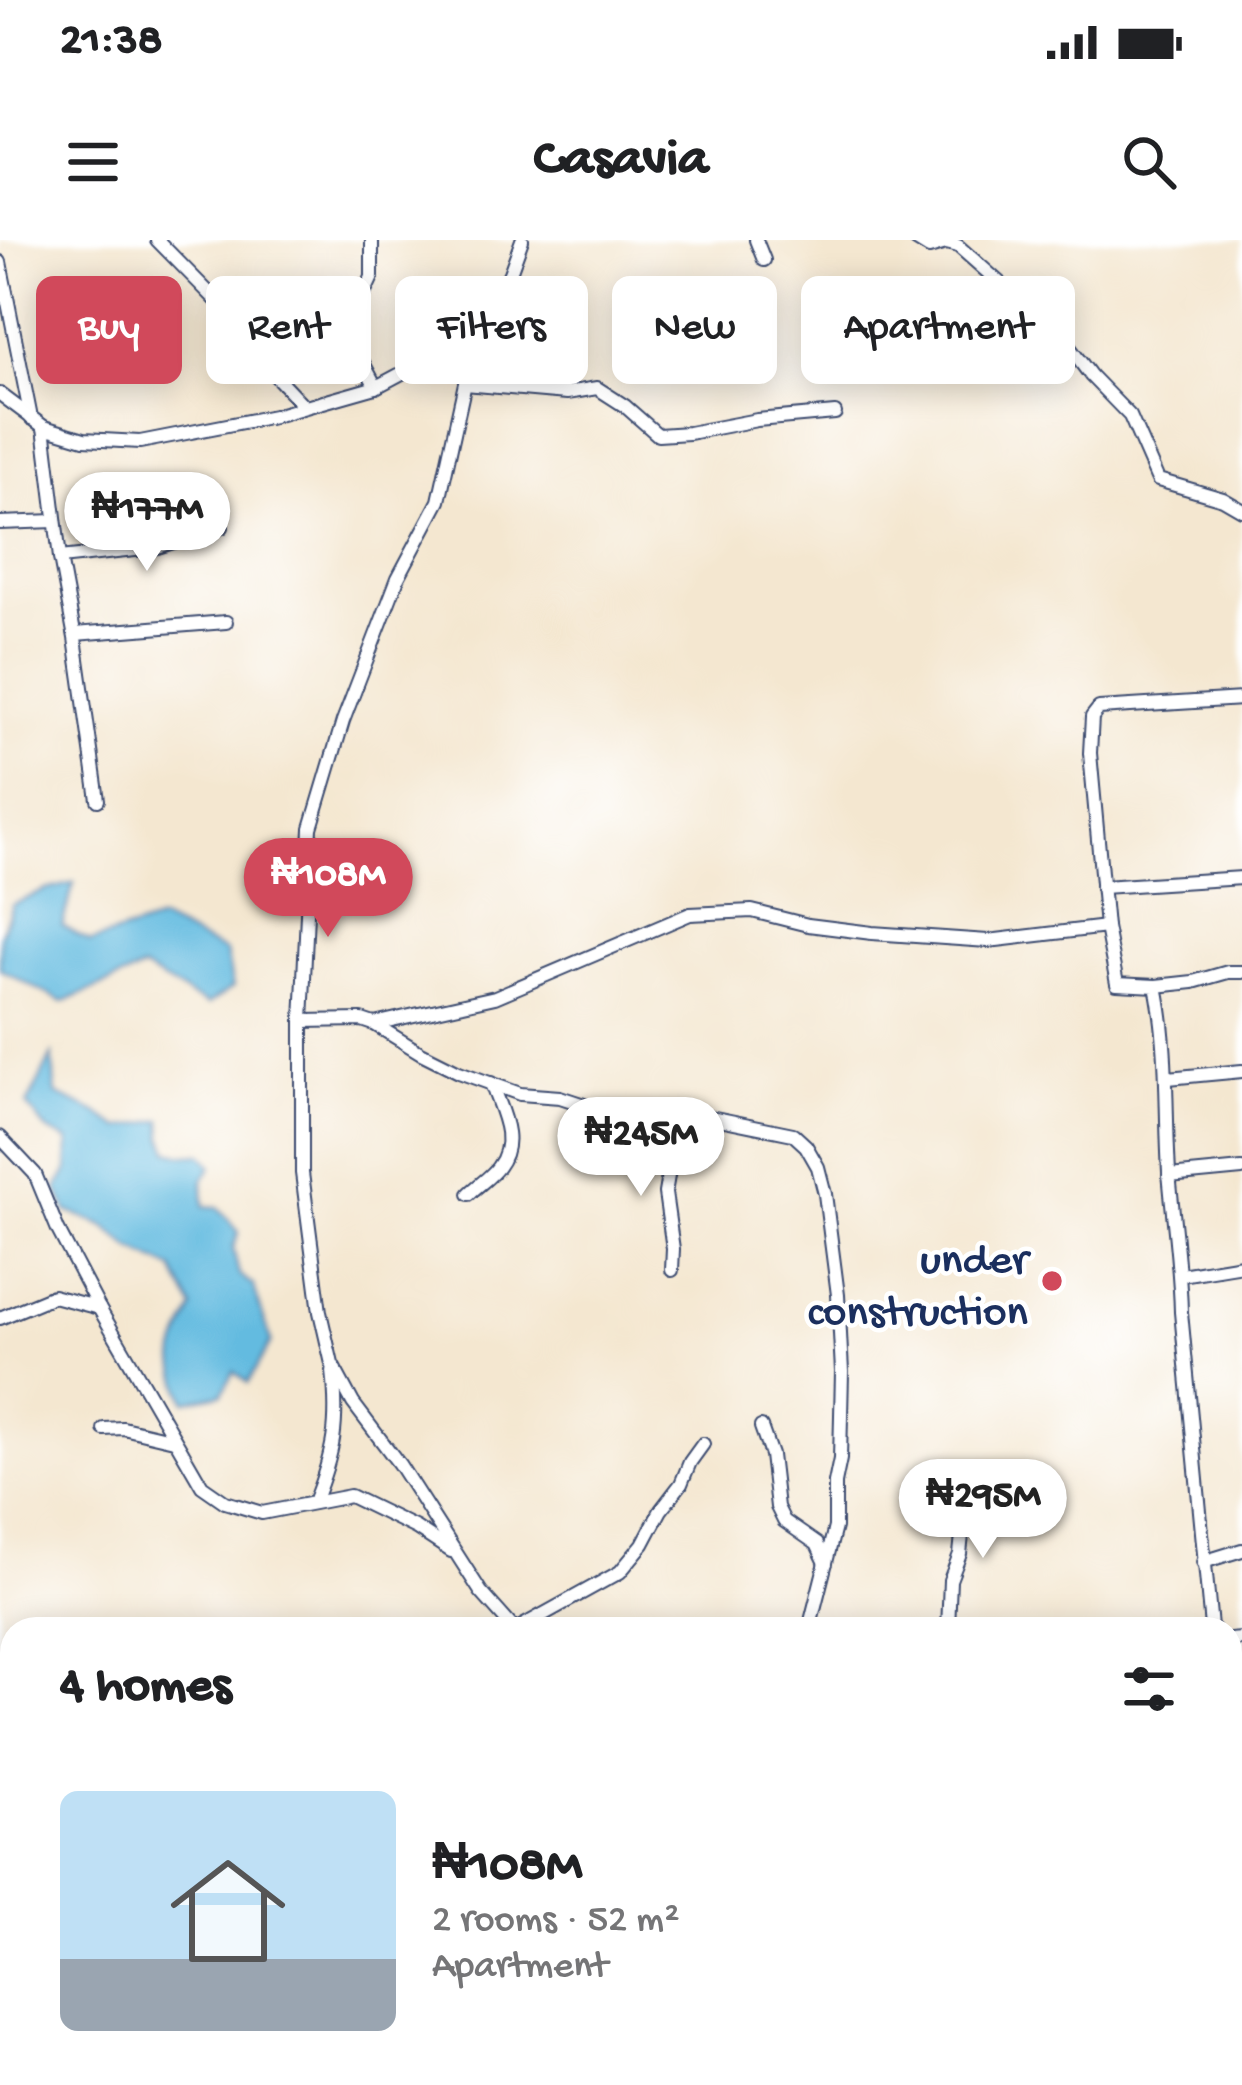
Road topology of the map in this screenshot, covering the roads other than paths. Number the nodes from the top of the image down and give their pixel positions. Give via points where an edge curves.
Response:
1 (157, 240) edge
2 (372, 240) edge
3 (522, 240) edge
4 (756, 240) edge
5 (916, 240) edge
6 (764, 260) dead end
7 (0, 262) edge
8 (509, 276) edge
9 (395, 377) edge
10 (465, 384) joint
11 (376, 387) junction
12 (0, 394) edge
13 (304, 406) junction
14 (835, 413) dead end
15 (31, 418) junction
16 (44, 428) junction
17 (1242, 510) edge
18 (55, 521) junction
19 (0, 523) edge
20 (223, 527) dead end
21 (60, 558) junction
22 (226, 622) dead end
23 (75, 634) junction
24 (1242, 699) edge
25 (98, 800) dead end
26 (1242, 878) edge
27 (1102, 887) junction
28 (1106, 927) junction
29 (1242, 972) edge
30 (1156, 986) junction
31 (302, 1022) junction
32 (374, 1024) junction
33 (1242, 1071) edge
34 (1168, 1078) junction
35 (491, 1083) junction
36 (668, 1118) junction
37 (0, 1137) edge
38 (1242, 1169) edge
39 (1169, 1176) junction
40 (469, 1194) dead end
41 (1242, 1265) edge
42 (672, 1270) dead end
43 (1180, 1275) junction
44 (99, 1308) junction
45 (0, 1318) edge
46 (332, 1364) junction
47 (761, 1426) dead end
48 (104, 1429) dead end
49 (174, 1440) junction
50 (704, 1444) dead end
51 (954, 1498) dead end
52 (314, 1502) junction
53 (1242, 1550) edge
54 (458, 1555) junction
55 (1203, 1562) junction
56 (827, 1564) junction
57 (505, 1617) edge
58 (538, 1617) edge
59 (812, 1617) edge
60 (948, 1617) edge
61 (1212, 1617) edge

1 - 13 street
2 - 11 street via 372,277 355,332
3 - 8 street
4 - 6 street
5 - 17 street via 929,248 958,246 1058,332 1130,416 1158,481
7 - 15 street
9 - 11 street
10 - 14 street via 597,388 658,435
10 - 31 street via 439,501 390,598 311,828
11 - 13 street
12 - 15 street
13 - 16 street via 140,442
15 - 16 street
16 - 18 street
18 - 19 street
18 - 21 street
20 - 21 street via 154,548
21 - 23 street
22 - 23 street
23 - 25 street
24 - 27 street via 1099,708 1092,717
26 - 27 street
27 - 28 street
28 - 30 street via 1117,984
28 - 32 street via 988,940 872,933 752,911 689,914 495,998
29 - 30 street
30 - 34 street
31 - 32 street
31 - 46 street via 302,1173
32 - 35 street
33 - 34 street
34 - 39 street
35 - 36 street via 619,1116
35 - 40 street via 508,1148
36 - 42 street via 676,1130 665,1193
36 - 56 street via 710,1117 793,1134 818,1167 842,1372
37 - 44 street via 35,1174
38 - 39 street
39 - 43 street
41 - 43 street
43 - 55 street
44 - 45 street via 53,1296
44 - 49 street
46 - 52 street via 335,1434
46 - 54 street
47 - 56 street via 777,1507 818,1544
48 - 49 street
49 - 52 street via 202,1486 225,1502 262,1513
50 - 58 street via 620,1572
51 - 60 street via 962,1526
52 - 54 street via 350,1496
53 - 55 street
54 - 57 street
55 - 61 street
56 - 59 street

